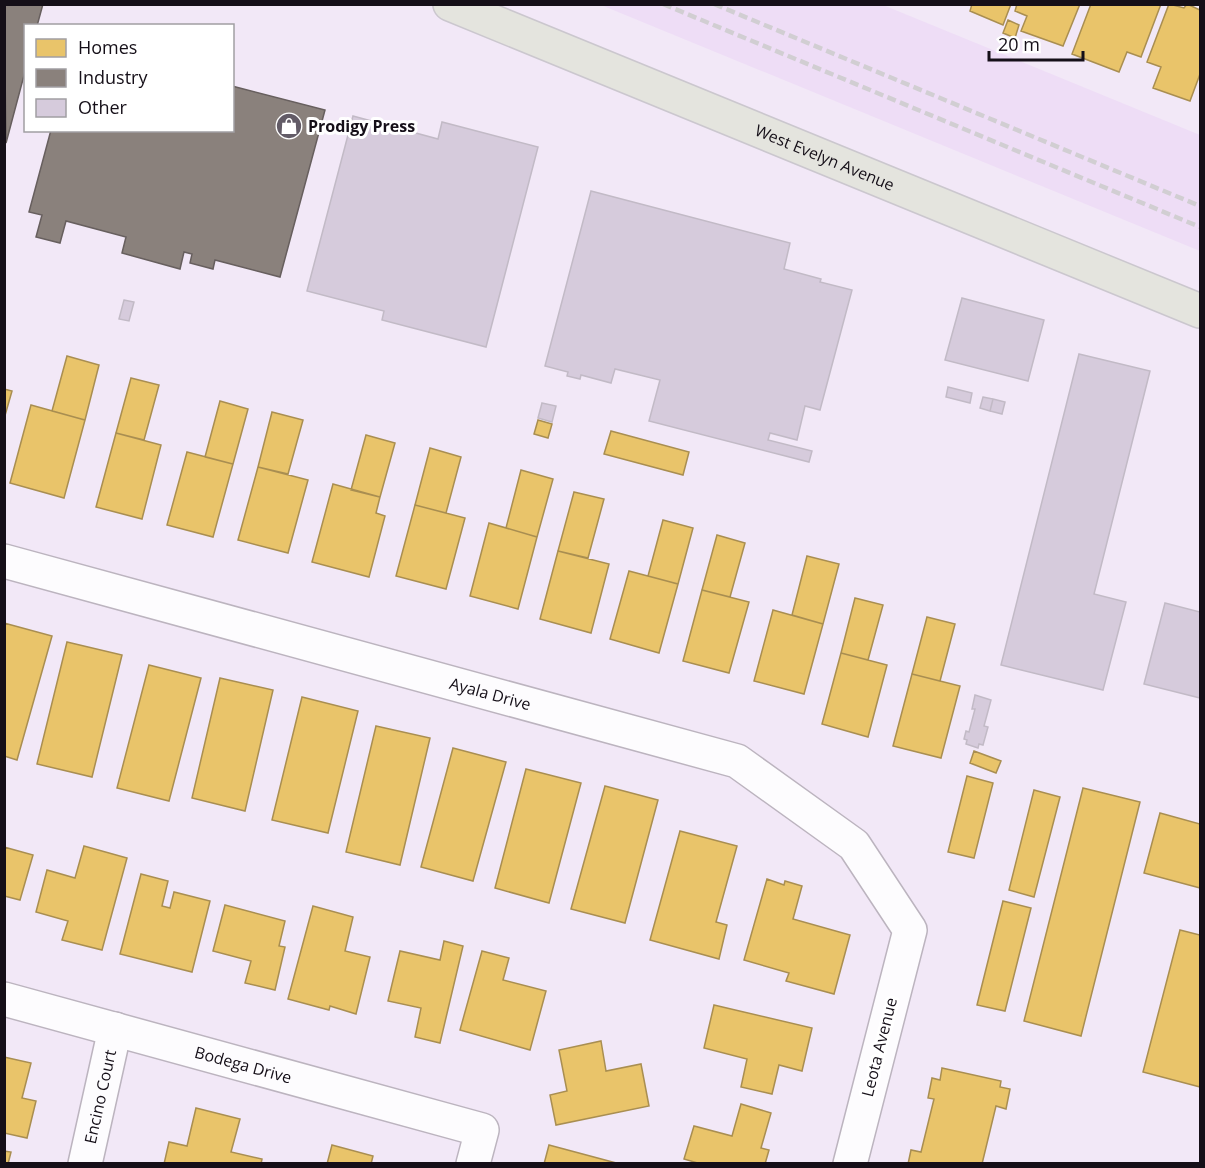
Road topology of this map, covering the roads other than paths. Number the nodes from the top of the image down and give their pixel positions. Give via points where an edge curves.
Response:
1 (450, 4) edge
2 (1200, 311) edge
3 (4, 561) edge
4 (910, 930) joint
5 (4, 999) edge
6 (115, 1029) junction
7 (85, 1164) edge
8 (473, 1164) edge
9 (850, 1164) edge

1 - 2 main road, West Evelyn Avenue
3 - 4 street, Ayala Drive via 737,761 854,845
4 - 9 street, Leota Avenue
5 - 6 street, Bodega Drive
6 - 7 street, Encino Court
6 - 8 street, Bodega Drive via 482,1130

